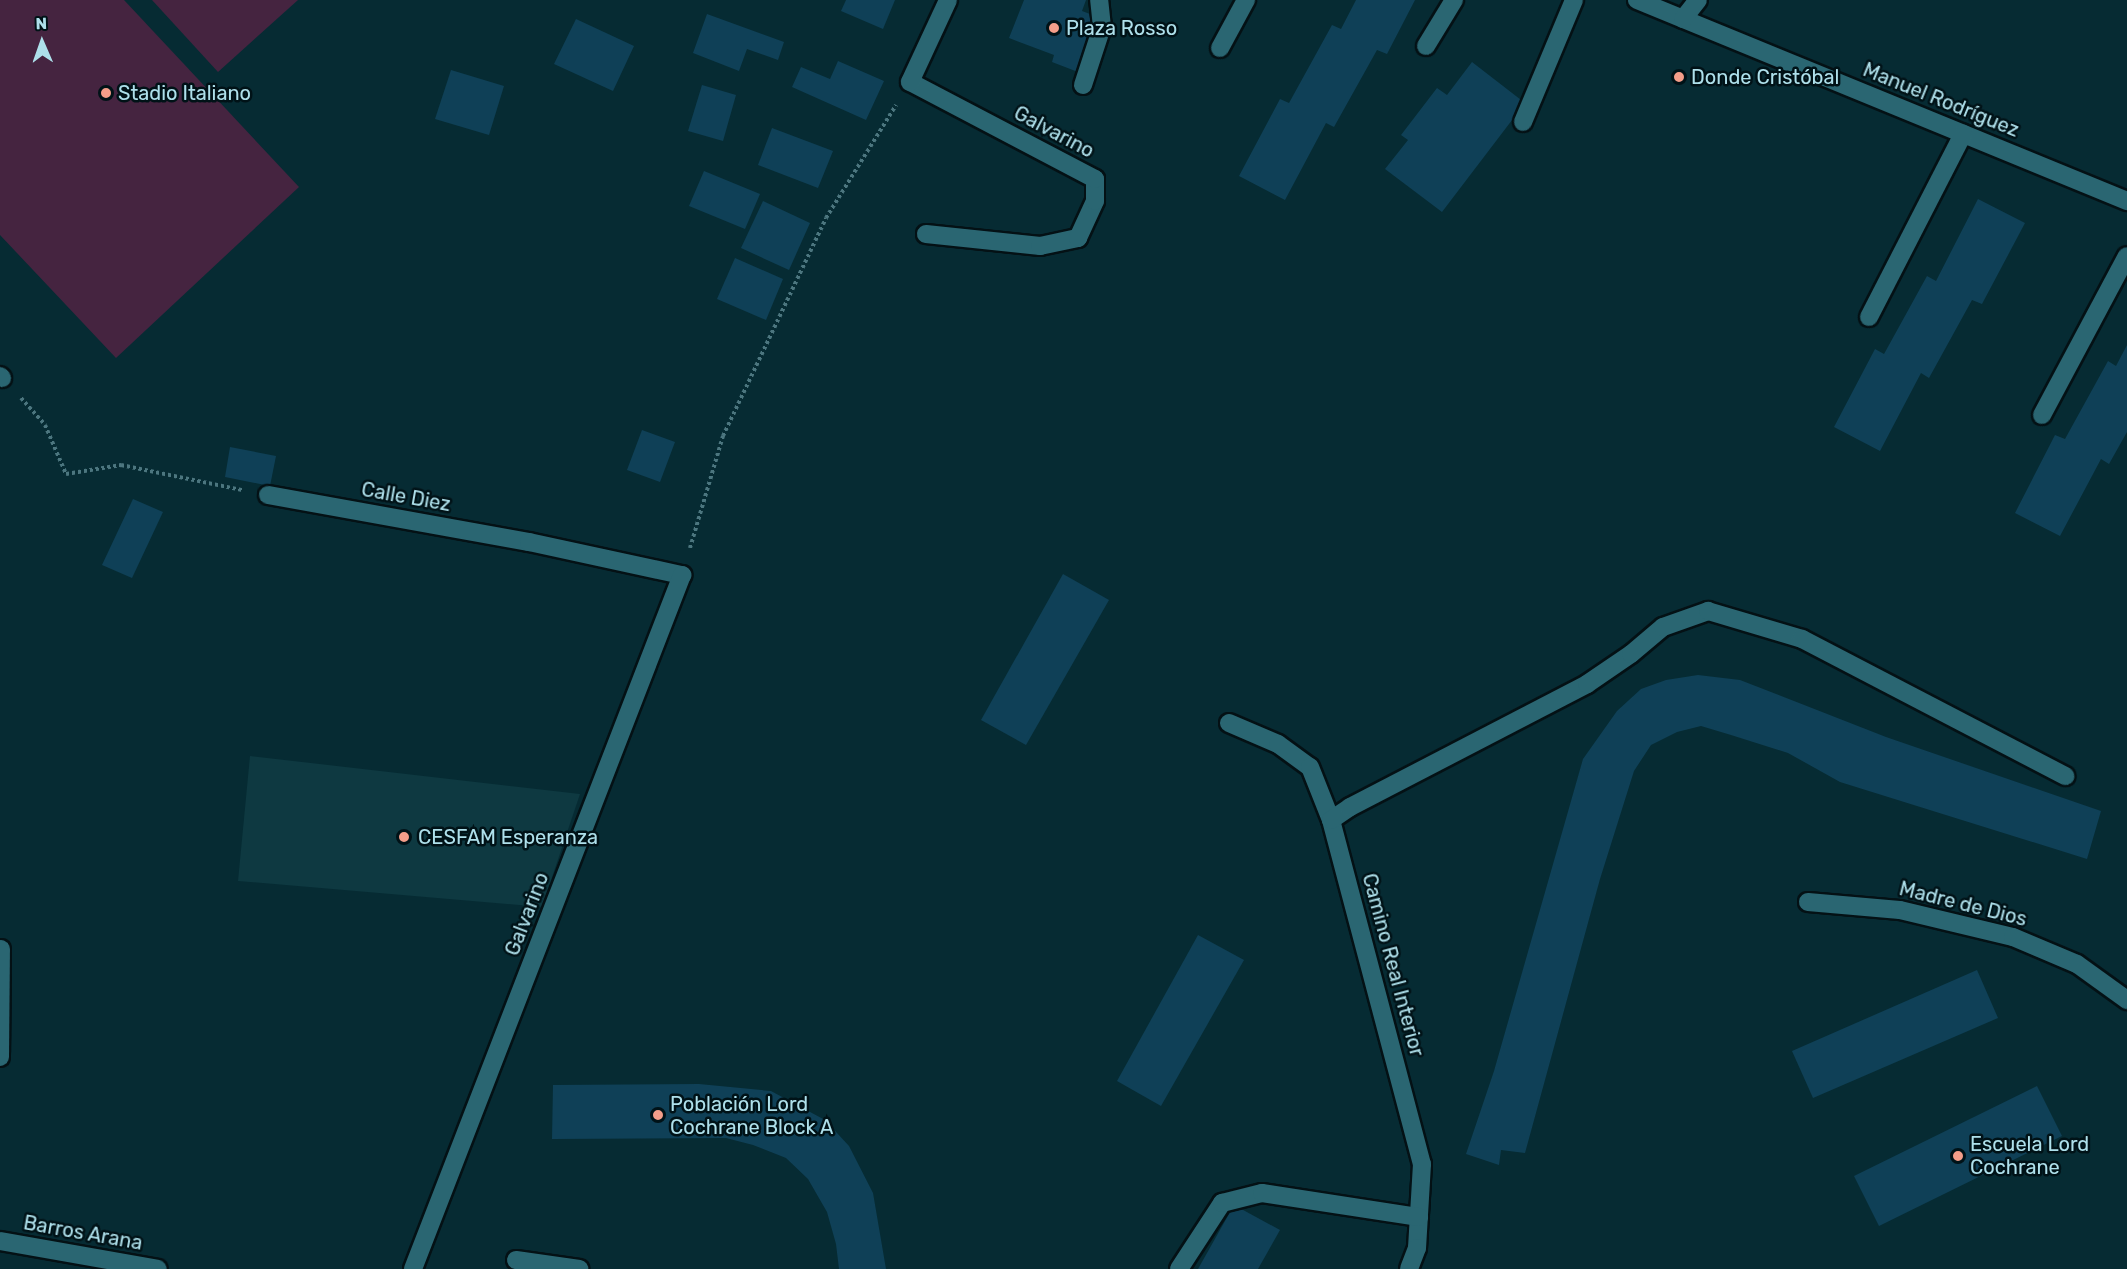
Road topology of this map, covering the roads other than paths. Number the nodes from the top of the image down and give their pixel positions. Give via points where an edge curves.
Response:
1 (948, 0) edge
2 (1099, 0) edge
3 (1246, 0) edge
4 (1454, 0) edge
5 (1574, 0) edge
6 (1637, 0) edge
7 (1698, 0) edge
8 (1683, 19) junction
9 (1426, 46) dead end
10 (1220, 48) dead end
11 (1083, 85) dead end
12 (1523, 122) dead end
13 (1963, 134) junction
14 (2127, 201) edge
15 (926, 234) dead end
16 (2127, 256) edge
17 (1869, 317) dead end
18 (2042, 415) dead end
19 (268, 495) road end
20 (682, 575) joint
21 (1229, 723) dead end
22 (2065, 776) dead end
23 (1331, 820) junction
24 (1808, 902) dead end
25 (1, 949) edge
26 (2127, 1000) edge
27 (0, 1057) edge
28 (1419, 1216) junction
29 (0, 1241) edge
30 (516, 1260) dead end
31 (68, 1262) edge
32 (158, 1269) edge
33 (413, 1269) edge
34 (579, 1269) edge
35 (1179, 1269) edge
36 (1408, 1269) edge

1 - 15 street, Galvarino via 910,82 1095,179 1095,201 1078,238 1040,246
2 - 11 street via 1102,27
3 - 10 street
4 - 9 street
5 - 12 street
6 - 8 street, Manuel Rodríguez
7 - 8 street
8 - 13 street, Manuel Rodríguez
13 - 14 street, Manuel Rodríguez
13 - 17 street
16 - 18 street
19 - 20 street, Calle Diez via 529,542
20 - 33 street, Galvarino
21 - 23 street, Camino Real Interior via 1278,744 1310,767
22 - 23 street via 1802,639 1708,611 1663,627 1587,684
23 - 28 street, Camino Real Interior via 1422,1164
24 - 26 street, Madre de Dios via 1900,910 2013,937 2077,964
25 - 27 street
28 - 35 street via 1262,1193 1222,1203
28 - 36 street, Camino Real Interior via 1417,1248
29 - 31 street, Barros Arana
30 - 34 street
31 - 32 street, Barros Arana

